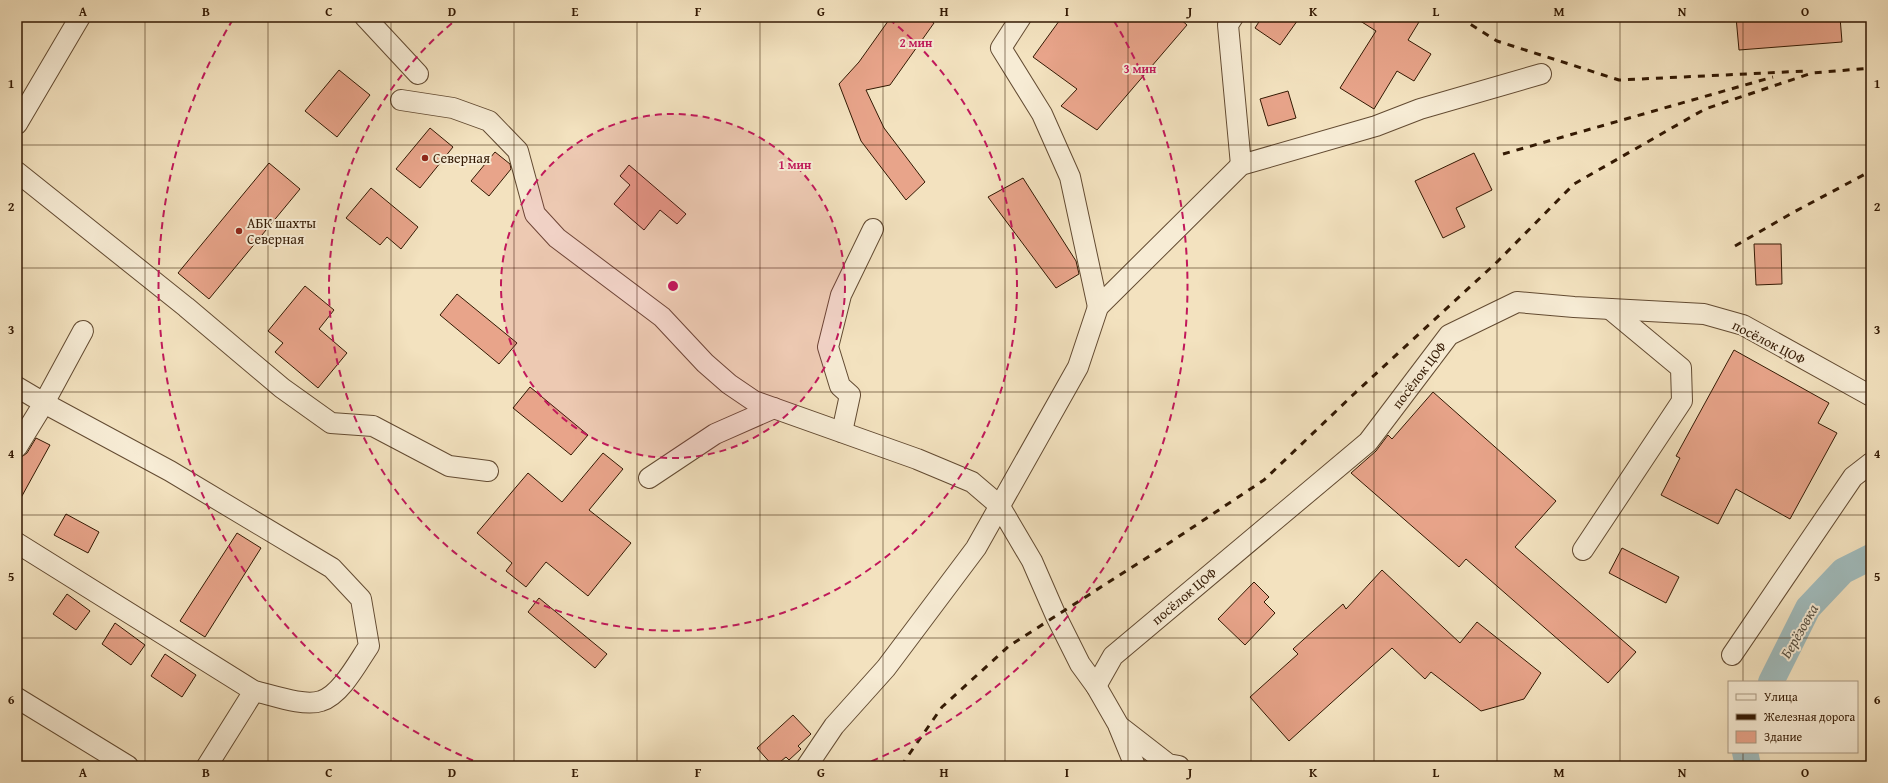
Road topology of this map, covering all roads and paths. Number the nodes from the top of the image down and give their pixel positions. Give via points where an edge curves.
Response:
1 (80, 17) edge
2 (365, 17) edge
3 (1021, 17) edge
4 (1233, 17) edge
5 (418, 74) dead end
6 (1541, 74) dead end
7 (401, 100) dead end
8 (17, 124) edge
9 (1241, 165) junction
10 (17, 172) edge
11 (872, 229) dead end
12 (1098, 307) junction
13 (1610, 309) junction
14 (83, 331) dead end
15 (17, 386) edge
16 (1871, 396) edge
17 (44, 403) junction
18 (774, 408) junction
19 (842, 432) junction
20 (17, 447) edge
21 (1871, 463) edge
22 (488, 471) dead end
23 (649, 478) dead end
24 (1000, 505) junction
25 (17, 543) edge
26 (1583, 550) dead end
27 (1732, 655) dead end
28 (1096, 686) junction
29 (254, 691) junction
30 (17, 698) edge
31 (1119, 726) junction
32 (128, 766) edge
33 (207, 766) edge
34 (807, 766) edge
35 (1135, 766) edge
36 (1179, 766) edge

1 - 8 street
2 - 5 street
3 - 12 street via 1001,48 1042,114 1070,177
4 - 9 street via 1228,25
6 - 9 street
7 - 18 street via 453,108 489,121 518,151 535,214 557,238 662,317 705,363 729,384 754,401
9 - 12 street
10 - 22 street via 186,307 282,388 331,423 373,426 448,466
11 - 19 street via 841,296 828,347 840,386 850,396
12 - 24 street via 1078,367
13 - 16 street, посёлок ЦОФ via 1704,314 1743,325
13 - 26 street via 1680,368 1682,401
13 - 28 street, посёлок ЦОФ via 1517,302 1449,335 1368,442 1113,656
14 - 17 street
15 - 17 street
17 - 20 street
17 - 29 street via 170,470 332,568 361,599 369,646 342,686 321,702 296,702
18 - 19 street
18 - 23 street via 715,434
19 - 24 street via 972,482
21 - 27 street via 1853,477
24 - 28 street via 1032,561 1080,664
24 - 34 street via 976,548 944,592 886,668 834,726
25 - 29 street
28 - 31 street
29 - 33 street
30 - 32 street
31 - 35 street
31 - 36 street via 1168,764

